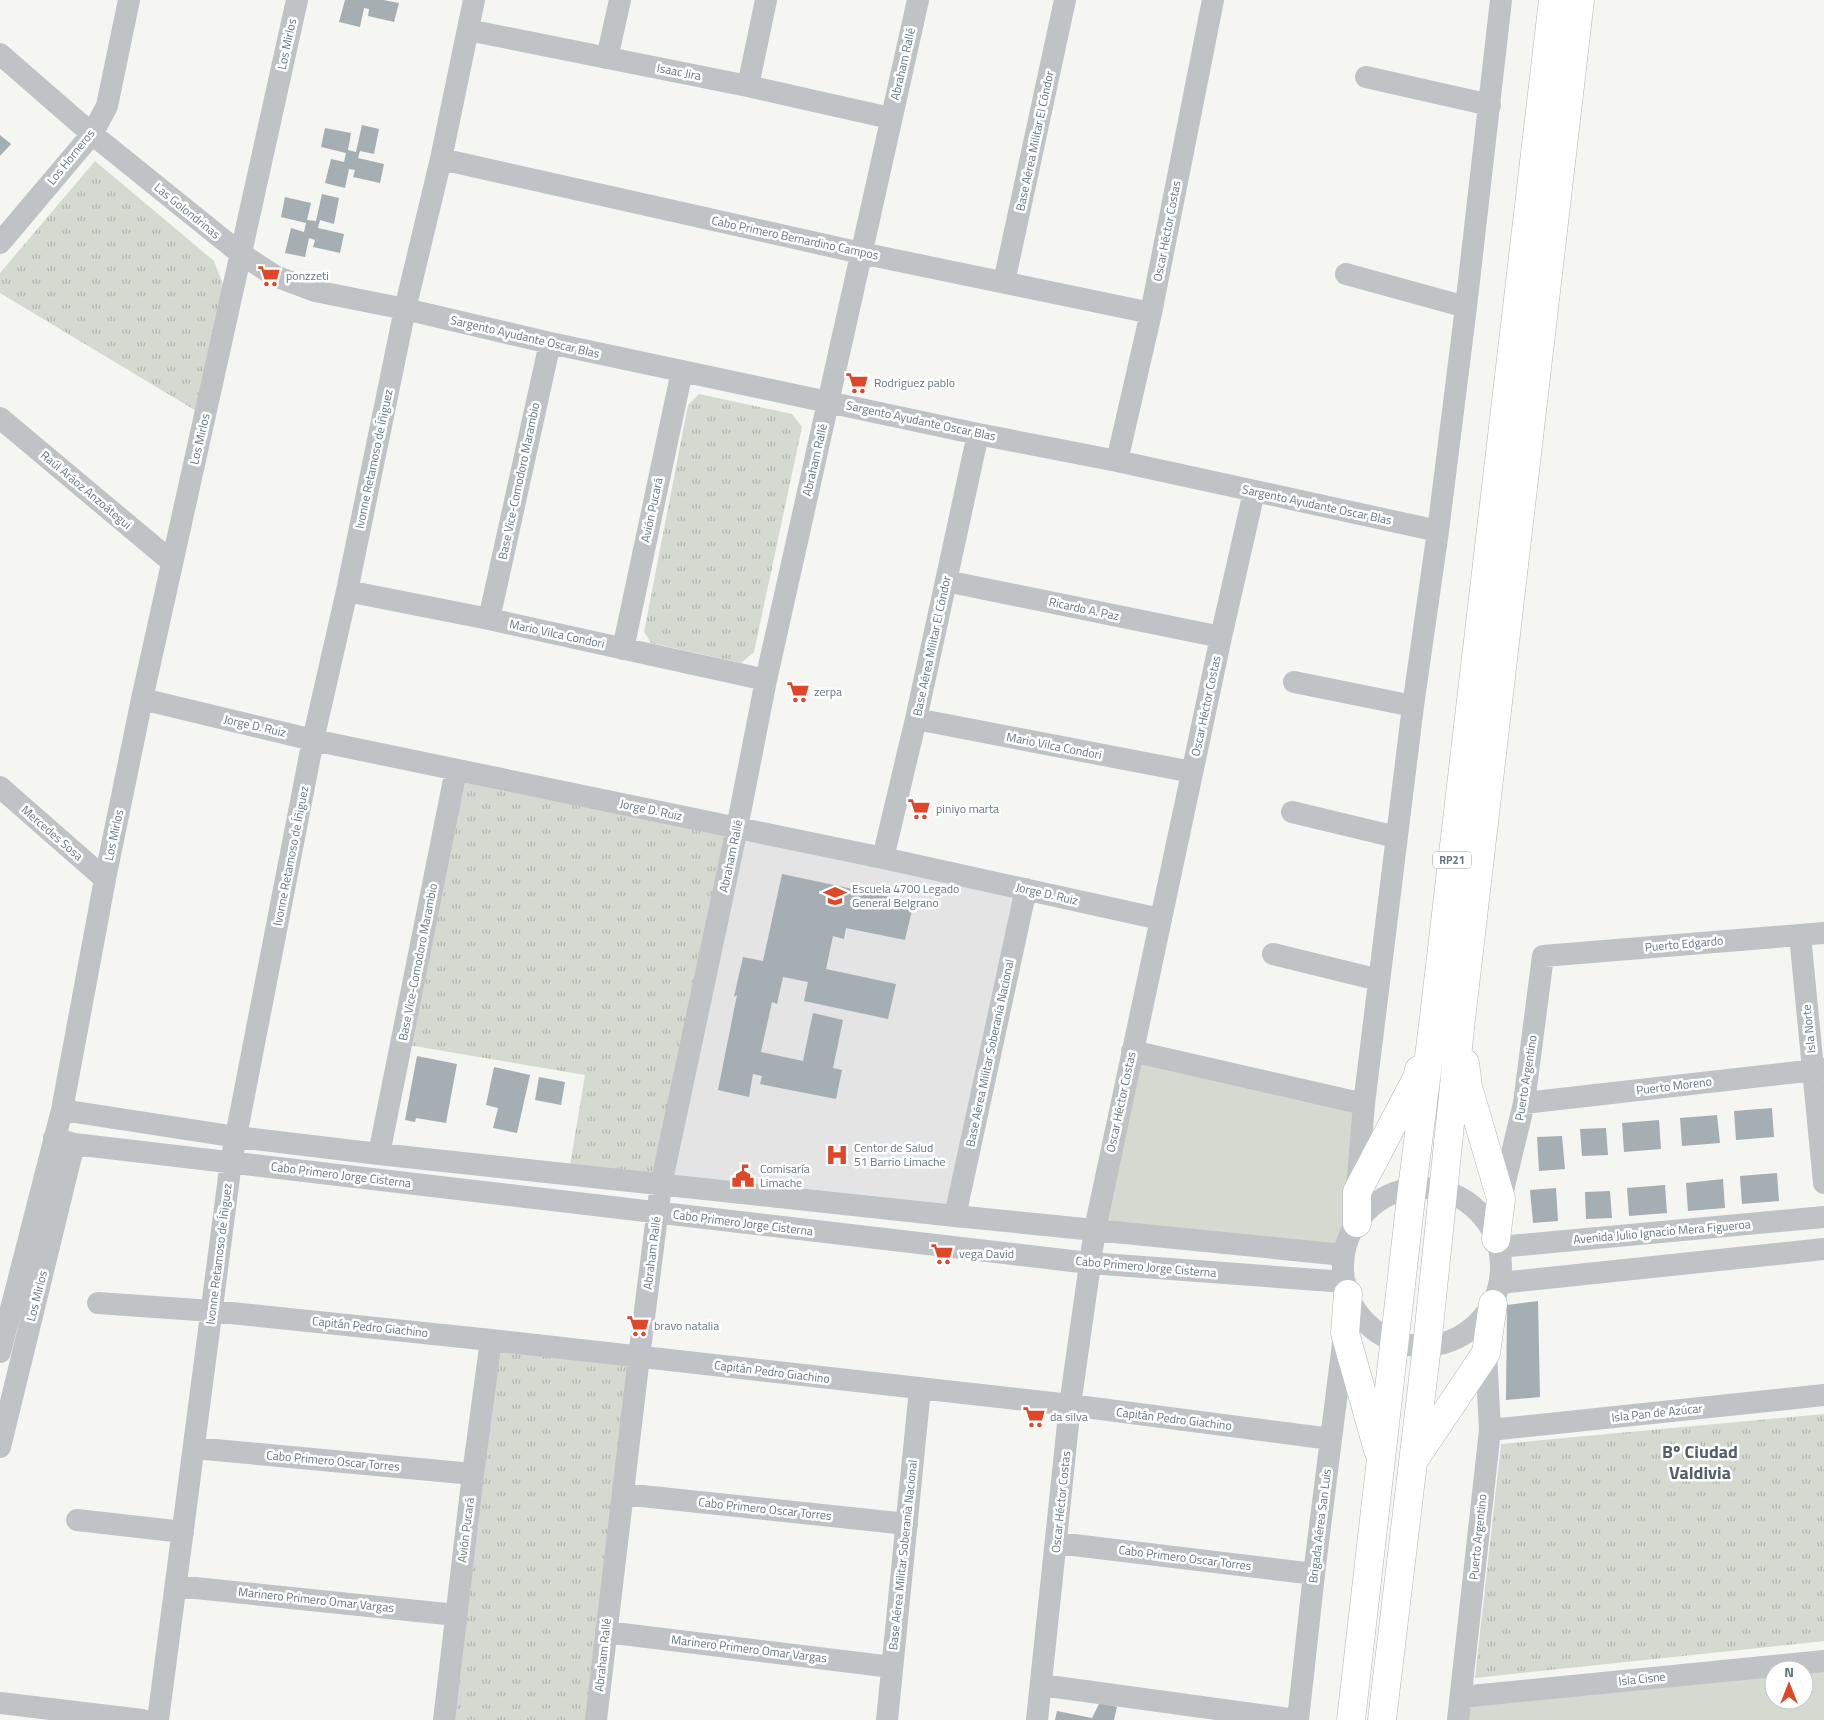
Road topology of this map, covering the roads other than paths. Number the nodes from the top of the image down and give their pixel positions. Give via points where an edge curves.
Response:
1 (129, 0) edge
2 (297, 0) edge
3 (474, 0) edge
4 (620, 0) edge
5 (766, 0) edge
6 (918, 0) edge
7 (1065, 0) edge
8 (1213, 0) edge
9 (1501, 0) edge
10 (1553, 0) edge
11 (1580, 0) edge
12 (468, 30) junction
13 (0, 54) edge
14 (607, 58) junction
15 (1366, 76) dead end
16 (748, 86) junction
17 (1490, 105) junction
18 (890, 118) junction
19 (92, 134) junction
20 (441, 159) junction
21 (0, 242) edge
22 (861, 253) junction
23 (241, 254) junction
24 (1346, 274) dead end
25 (1004, 282) junction
26 (1466, 307) junction
27 (405, 309) junction
28 (1150, 313) junction
29 (550, 343) junction
30 (682, 371) junction
31 (828, 401) junction
32 (0, 418) edge
33 (978, 434) junction
34 (1117, 461) junction
35 (1254, 492) junction
36 (1438, 531) junction
37 (172, 562) junction
38 (946, 581) junction
39 (347, 591) junction
40 (489, 619) junction
41 (1221, 637) junction
42 (623, 649) junction
43 (766, 680) junction
44 (1294, 682) dead end
45 (142, 699) junction
46 (1413, 706) junction
47 (916, 719) junction
48 (313, 740) junction
49 (456, 770) junction
50 (1192, 772) junction
51 (0, 787) edge
52 (1292, 812) dead end
53 (737, 828) junction
54 (1396, 837) junction
55 (883, 858) junction
56 (105, 879) junction
57 (1026, 889) junction
58 (1160, 920) junction
59 (1824, 933) edge
60 (1800, 935) junction
61 (1273, 954) dead end
62 (1543, 956) joint
63 (1379, 980) junction
64 (1433, 1025) junction
65 (1460, 1028) junction
66 (1132, 1050) junction
67 (1819, 1069) edge
68 (1524, 1103) junction
69 (1364, 1104) junction
70 (62, 1110) junction
71 (237, 1137) junction
72 (64, 1141) junction
73 (379, 1154) junction
74 (231, 1162) junction
75 (1824, 1183) edge
76 (661, 1185) junction
77 (1412, 1189) junction
78 (1444, 1191) junction
79 (1357, 1192) junction
80 (1501, 1199) junction
81 (657, 1213) junction
82 (955, 1216) junction
83 (1824, 1217) edge
84 (1357, 1223) junction
85 (1094, 1231) junction
86 (1498, 1243) junction
87 (1824, 1249) edge
88 (1344, 1255) junction
89 (1089, 1263) junction
90 (1346, 1288) junction
91 (1496, 1293) junction
92 (98, 1303) dead end
93 (212, 1311) junction
94 (1345, 1333) junction
95 (491, 1340) junction
96 (1395, 1341) junction
97 (1427, 1346) junction
98 (0, 1352) edge
99 (1486, 1353) junction
100 (639, 1357) junction
101 (920, 1390) junction
102 (1824, 1395) edge
103 (1070, 1405) junction
104 (1490, 1430) junction
105 (1332, 1439) junction
106 (0, 1447) edge
107 (194, 1448) junction
108 (1381, 1462) junction
109 (1412, 1462) junction
110 (473, 1474) junction
111 (623, 1494) junction
112 (78, 1520) dead end
113 (907, 1524) junction
114 (183, 1532) junction
115 (1057, 1543) junction
116 (1314, 1574) junction
117 (176, 1586) junction
118 (456, 1615) junction
119 (606, 1632) junction
120 (1824, 1660) edge
121 (892, 1667) junction
122 (1041, 1685) junction
123 (1461, 1697) junction
124 (0, 1703) edge
125 (142, 1720) edge
126 (158, 1720) edge
127 (444, 1720) edge
128 (596, 1720) edge
129 (887, 1720) edge
130 (1037, 1720) edge
131 (1297, 1720) edge
132 (1351, 1720) edge
133 (1382, 1720) edge
134 (1458, 1720) edge

1 - 19 street, Los Horneros via 107,106
2 - 23 street, Los Mirlos
3 - 12 street, Ivonne Retamoso de Íñiguez
4 - 14 street
5 - 16 street
6 - 18 street, Abraham Rallé
7 - 25 street, Base Aérea Militar El Cóndor
8 - 28 street, Oscar Héctor Costas
9 - 17 street
10 - 64 main road, RP21
11 - 65 main road, RP21
12 - 14 street, Isaac Jira
12 - 20 street, Ivonne Retamoso de Íñiguez
13 - 19 street, Las Golondrinas
14 - 16 street, Isaac Jira
15 - 17 street
16 - 18 street, Isaac Jira
17 - 26 street
18 - 22 street, Abraham Rallé
19 - 21 street, Los Horneros
19 - 23 street, Las Golondrinas
20 - 22 street, Cabo Primero Bernardino Campos
20 - 27 street, Ivonne Retamoso de Íñiguez
22 - 25 street, Cabo Primero Bernardino Campos
22 - 31 street, Abraham Rallé
23 - 27 street, Las Golondrinas via 275,276 315,291
23 - 37 street, Los Mirlos
24 - 26 street
25 - 28 street, Cabo Primero Bernardino Campos
26 - 36 street
27 - 29 street, Sargento Ayudante Oscar Blas
27 - 39 street, Ivonne Retamoso de Íñiguez
28 - 34 street, Oscar Héctor Costas
29 - 30 street, Sargento Ayudante Oscar Blas
29 - 40 street, Base Vice-Comodoro Marambio
30 - 31 street, Sargento Ayudante Oscar Blas
30 - 42 street, Avión Pucará
31 - 33 street, Sargento Ayudante Oscar Blas
31 - 43 street, Abraham Rallé
32 - 37 street, Raúl Aráoz Anzoátegui
33 - 34 street, Sargento Ayudante Oscar Blas
33 - 38 street, Base Aérea Militar El Cóndor
34 - 35 street, Sargento Ayudante Oscar Blas
35 - 36 street, Sargento Ayudante Oscar Blas
35 - 41 street, Oscar Héctor Costas
36 - 46 street
37 - 45 street, Los Mirlos
38 - 41 street, Ricardo A. Paz
38 - 47 street, Base Aérea Militar El Cóndor
39 - 40 street, Mario Vilca Condori
39 - 48 street, Ivonne Retamoso de Íñiguez
40 - 42 street, Mario Vilca Condori
41 - 50 street, Oscar Héctor Costas
42 - 43 street, Mario Vilca Condori
43 - 53 street, Abraham Rallé
44 - 46 street
45 - 48 street, Jorge D. Ruiz
45 - 56 street, Los Mirlos
46 - 54 street
47 - 50 street, Mario Vilca Condori
47 - 55 street, Base Aérea Militar El Cóndor
48 - 49 street, Jorge D. Ruiz
48 - 71 street, Ivonne Retamoso de Íñiguez
49 - 53 street, Jorge D. Ruiz
49 - 73 street, Base Vice-Comodoro Marambio
50 - 58 street, Oscar Héctor Costas
51 - 56 street, Mercedes Sosa
52 - 54 street
53 - 55 street, Jorge D. Ruiz
53 - 76 street, Abraham Rallé
54 - 63 street
55 - 57 street, Jorge D. Ruiz
56 - 70 street, Los Mirlos
57 - 58 street, Jorge D. Ruiz
57 - 82 street, Base Aérea Militar Soberanía Nacional
58 - 66 street, Oscar Héctor Costas
59 - 60 street, Puerto Edgardo
60 - 62 street, Puerto Edgardo
60 - 67 street, Isla Norte
61 - 63 street
62 - 68 street, Puerto Argentino
63 - 69 street
64 - 77 main road, RP21
64 - 79 main road via 1417,1078
65 - 78 main road, RP21
65 - 80 main road via 1468,1087
66 - 69 street
66 - 85 street, Oscar Héctor Costas
67 - 68 street, Puerto Moreno
67 - 75 street, Isla Norte
68 - 80 street, Puerto Argentino
69 - 79 street
70 - 71 street, Cabo Primero Jorge Cisterna
70 - 72 street, Los Mirlos
71 - 73 street, Cabo Primero Jorge Cisterna
71 - 74 street, Ivonne Retamoso de Íñiguez
72 - 74 street, Cabo Primero Jorge Cisterna
72 - 98 street, Los Mirlos
72 - 106 street, Los Mirlos
73 - 76 street, Cabo Primero Jorge Cisterna
74 - 81 street, Cabo Primero Jorge Cisterna
74 - 93 street, Ivonne Retamoso de Íñiguez
76 - 81 street, Abraham Rallé
76 - 82 street, Cabo Primero Jorge Cisterna
77 - 78 street
77 - 84 street via 1383,1199
77 - 96 main road, RP21
78 - 86 street via 1472,1206 1484,1218
78 - 97 main road, RP21
79 - 84 main road
80 - 86 main road
81 - 89 street, Cabo Primero Jorge Cisterna
81 - 100 street, Abraham Rallé
82 - 85 street, Cabo Primero Jorge Cisterna
83 - 86 street, Avenida Julio Ignacio Mera Figueroa
84 - 88 street via 1348,1238
85 - 88 street, Cabo Primero Jorge Cisterna
85 - 89 street, Oscar Héctor Costas
86 - 91 street via 1502,1265
87 - 91 street
88 - 90 street
89 - 90 street, Cabo Primero Jorge Cisterna
89 - 103 street, Oscar Héctor Costas
90 - 94 main road
90 - 96 street via 1359,1314 1375,1330
91 - 97 street via 1476,1325 1454,1339
91 - 99 main road
92 - 93 street, Capitán Pedro Giachino
93 - 95 street, Capitán Pedro Giachino
93 - 107 street, Ivonne Retamoso de Íñiguez
94 - 105 street, Brigada Aérea San Luis
94 - 108 main road
95 - 100 street, Capitán Pedro Giachino
95 - 110 street, Avión Pucará
96 - 97 street
96 - 108 main road, RP21
97 - 109 main road, RP21
99 - 104 street, Puerto Argentino
99 - 109 main road
100 - 101 street, Capitán Pedro Giachino
100 - 111 street, Abraham Rallé
101 - 103 street, Capitán Pedro Giachino
101 - 113 street, Base Aérea Militar Soberanía Nacional
102 - 104 street, Isla Pan de Azúcar
103 - 105 street, Capitán Pedro Giachino
103 - 115 street, Oscar Héctor Costas
104 - 123 street, Puerto Argentino
105 - 116 street, Brigada Aérea San Luis
107 - 110 street, Cabo Primero Oscar Torres
107 - 114 street, Ivonne Retamoso de Íñiguez
108 - 132 main road, RP21
109 - 133 main road, RP21
110 - 118 street, Avión Pucará
111 - 113 street, Cabo Primero Oscar Torres
111 - 119 street, Abraham Rallé
112 - 114 street
113 - 121 street, Base Aérea Militar Soberanía Nacional
114 - 117 street, Ivonne Retamoso de Íñiguez
115 - 116 street, Cabo Primero Oscar Torres
115 - 122 street, Oscar Héctor Costas
116 - 131 street, Brigada Aérea San Luis
117 - 118 street, Marinero Primero Omar Vargas
117 - 126 street, Ivonne Retamoso de Íñiguez
118 - 127 street, Avión Pucará
119 - 121 street, Marinero Primero Omar Vargas
119 - 128 street, Abraham Rallé
120 - 123 street, Isla Cisne
121 - 129 street, Base Aérea Militar Soberanía Nacional
122 - 130 street, Oscar Héctor Costas
122 - 131 street
123 - 134 street, Puerto Argentino
124 - 125 street

